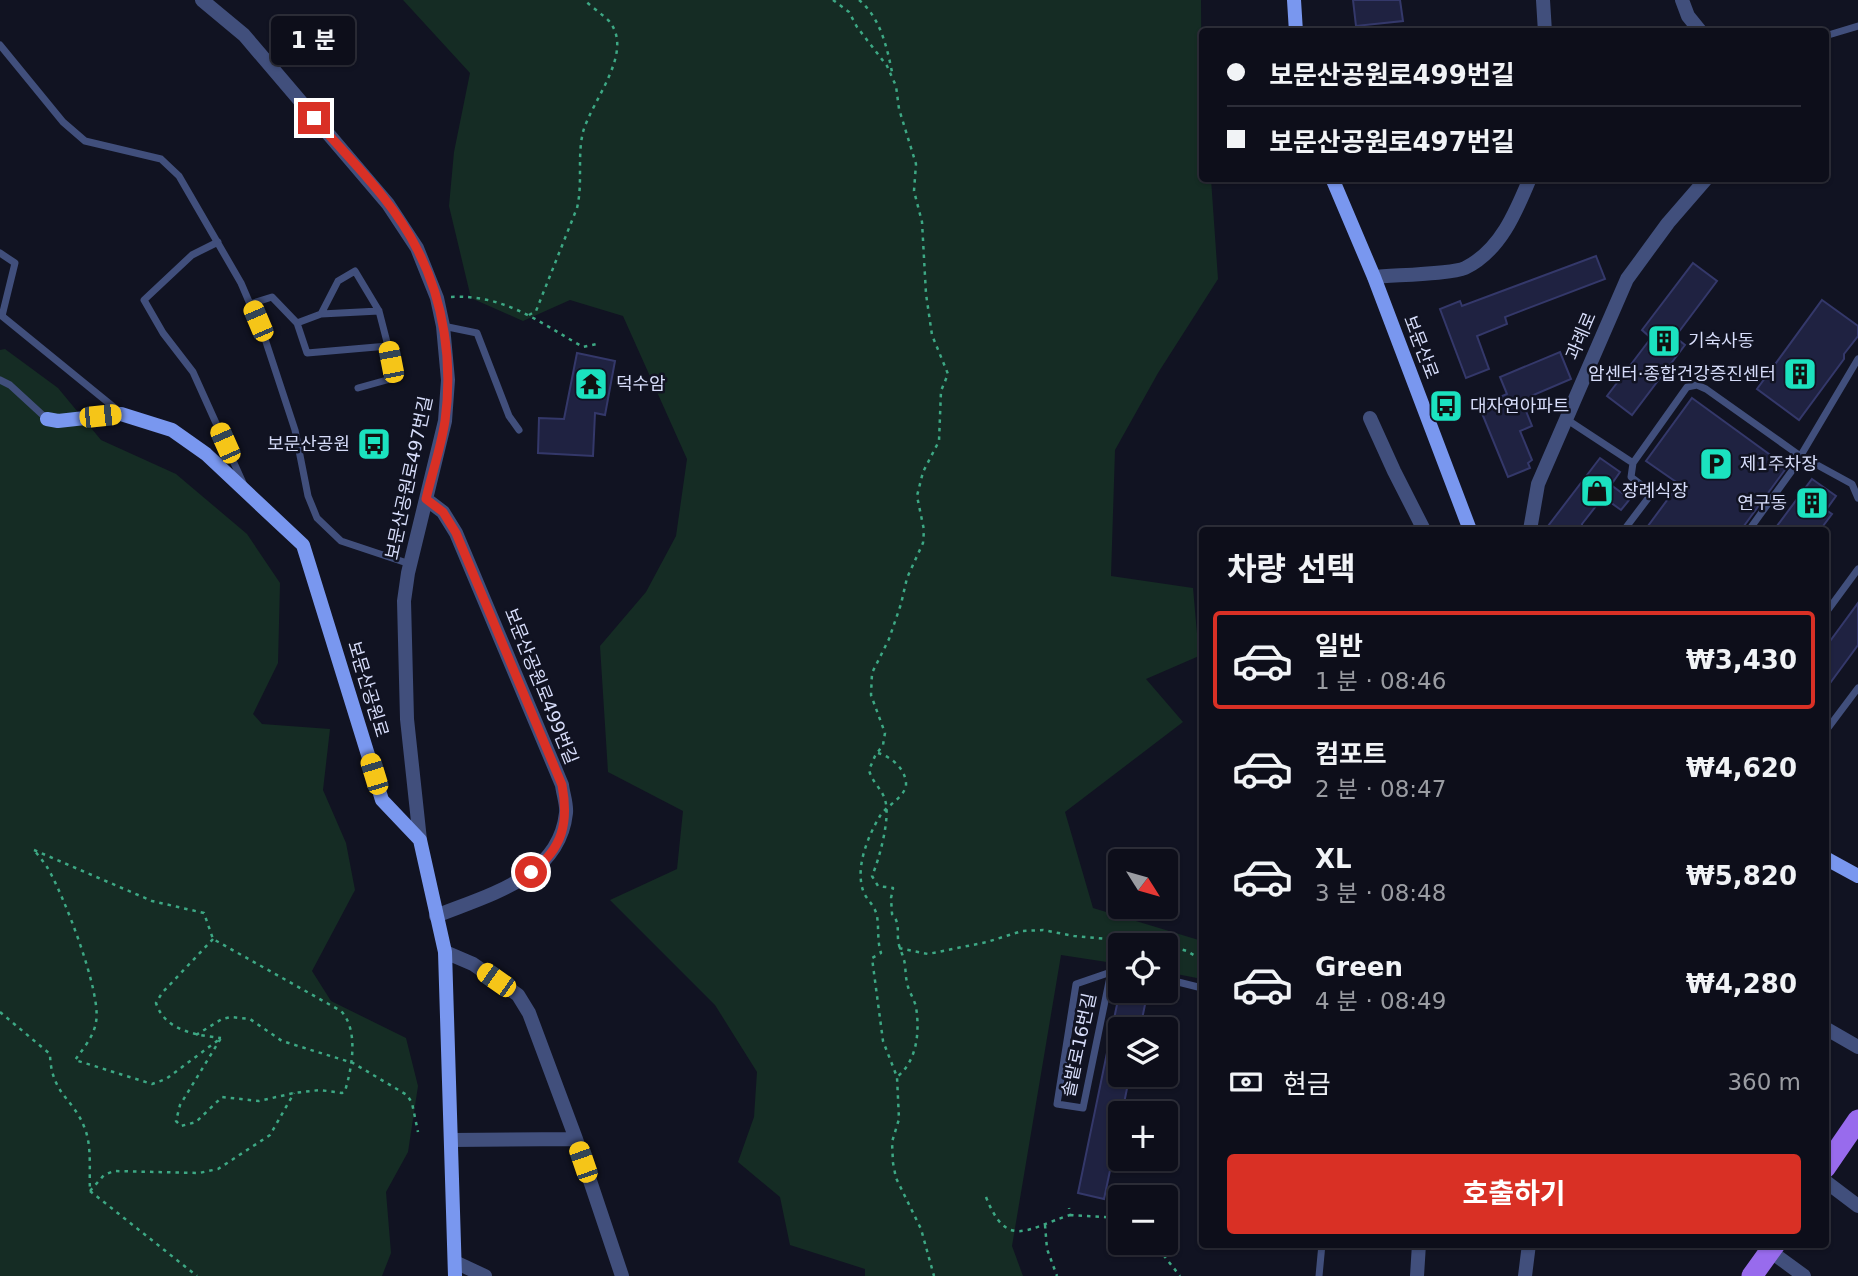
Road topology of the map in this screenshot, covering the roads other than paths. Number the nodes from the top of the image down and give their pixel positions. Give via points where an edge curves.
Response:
1 (202, 0) edge
2 (1294, 0) edge
3 (1543, 0) edge
4 (1682, 0) edge
5 (1858, 26) edge
6 (1296, 28) edge
7 (1545, 28) edge
8 (1696, 28) edge
9 (1829, 35) edge
10 (0, 45) edge
11 (1334, 182) edge
12 (1528, 182) edge
13 (1704, 182) edge
14 (218, 243) junction
15 (0, 253) edge
16 (1374, 277) junction
17 (250, 303) junction
18 (379, 311) junction
19 (321, 314) junction
20 (297, 323) junction
21 (443, 326) junction
22 (388, 346) junction
23 (1858, 359) edge
24 (0, 380) edge
25 (358, 388) dead end
26 (121, 414) junction
27 (1370, 418) dead end
28 (47, 419) joint
29 (1566, 419) junction
30 (519, 430) dead end
31 (1800, 455) junction
32 (1633, 463) junction
33 (247, 491) junction
34 (1858, 498) edge
35 (426, 499) junction
36 (1422, 527) edge
37 (1469, 527) edge
38 (1531, 527) edge
39 (1626, 527) edge
40 (1751, 527) edge
41 (410, 564) junction
42 (1858, 569) edge
43 (1829, 609) edge
44 (1858, 688) edge
45 (1829, 727) edge
46 (420, 840) junction
47 (1829, 860) edge
48 (1858, 876) edge
49 (436, 916) junction
50 (445, 952) junction
51 (1116, 972) edge
52 (1178, 982) edge
53 (1199, 987) edge
54 (1829, 1030) edge
55 (1858, 1047) edge
56 (1858, 1120) edge
57 (576, 1139) junction
58 (451, 1140) junction
59 (1829, 1165) edge
60 (1829, 1173) edge
61 (1858, 1206) edge
62 (1322, 1248) edge
63 (1419, 1248) edge
64 (1528, 1248) edge
65 (1772, 1248) edge
66 (1774, 1248) edge
67 (455, 1269) edge
68 (485, 1276) edge
69 (622, 1276) edge
70 (1319, 1276) edge
71 (1417, 1276) edge
72 (1525, 1276) edge
73 (1752, 1276) edge
74 (1804, 1276) edge

1 - 21 street, 보문산공원로497번길 via 244,36 388,204 417,248
2 - 6 main road
3 - 7 street
4 - 8 street
5 - 9 lane
10 - 14 lane via 63,122 85,141 161,159 179,176
11 - 16 main road, 보문산로
12 - 16 street via 1494,247 1464,269
13 - 29 street, 과례로 via 1627,279
14 - 17 lane
14 - 33 lane via 192,255 144,300 193,372
15 - 26 lane via 15,263 2,316
16 - 37 main road, 보문산로
17 - 20 lane via 272,298
17 - 41 lane via 295,430 317,518 341,541
18 - 19 lane
18 - 19 lane via 355,271 338,281
18 - 22 lane
19 - 20 lane
20 - 22 lane via 307,353
21 - 30 lane via 477,333 509,416
21 - 35 street, 보문산공원로497번길 via 448,380 444,421
22 - 25 lane via 394,378
23 - 31 lane
24 - 28 lane, 보문산공원로
26 - 28 main road, 보문산공원로
26 - 33 main road, 보문산공원로 via 172,430
27 - 36 street
29 - 32 lane
29 - 38 street, 과례로 via 1538,484
31 - 32 lane via 1698,385 1687,387
31 - 34 lane via 1852,484
31 - 40 lane
32 - 39 lane via 1631,477 1652,493
33 - 46 main road, 보문산공원로 via 303,545 383,800
35 - 41 street, 보문산공원로497번길
35 - 49 street, 보문산공원로499번길 via 443,512 462,545 562,785 566,811 558,843 546,862 517,883
41 - 46 street, 보문산공원로497번길 via 404,601 407,719
42 - 43 lane
44 - 45 lane
46 - 49 main road
47 - 48 main road
49 - 50 main road
50 - 57 street via 473,964 518,995
50 - 58 main road
51 - 51 lane, 솔밭로16번길 via 1083,1108 1057,1104 1076,984
52 - 53 lane
54 - 55 street
56 - 59 main road
57 - 58 street
57 - 69 street
58 - 67 main road
60 - 61 street
62 - 70 lane
63 - 71 street
64 - 72 street
65 - 73 main road
66 - 74 street
67 - 68 street

